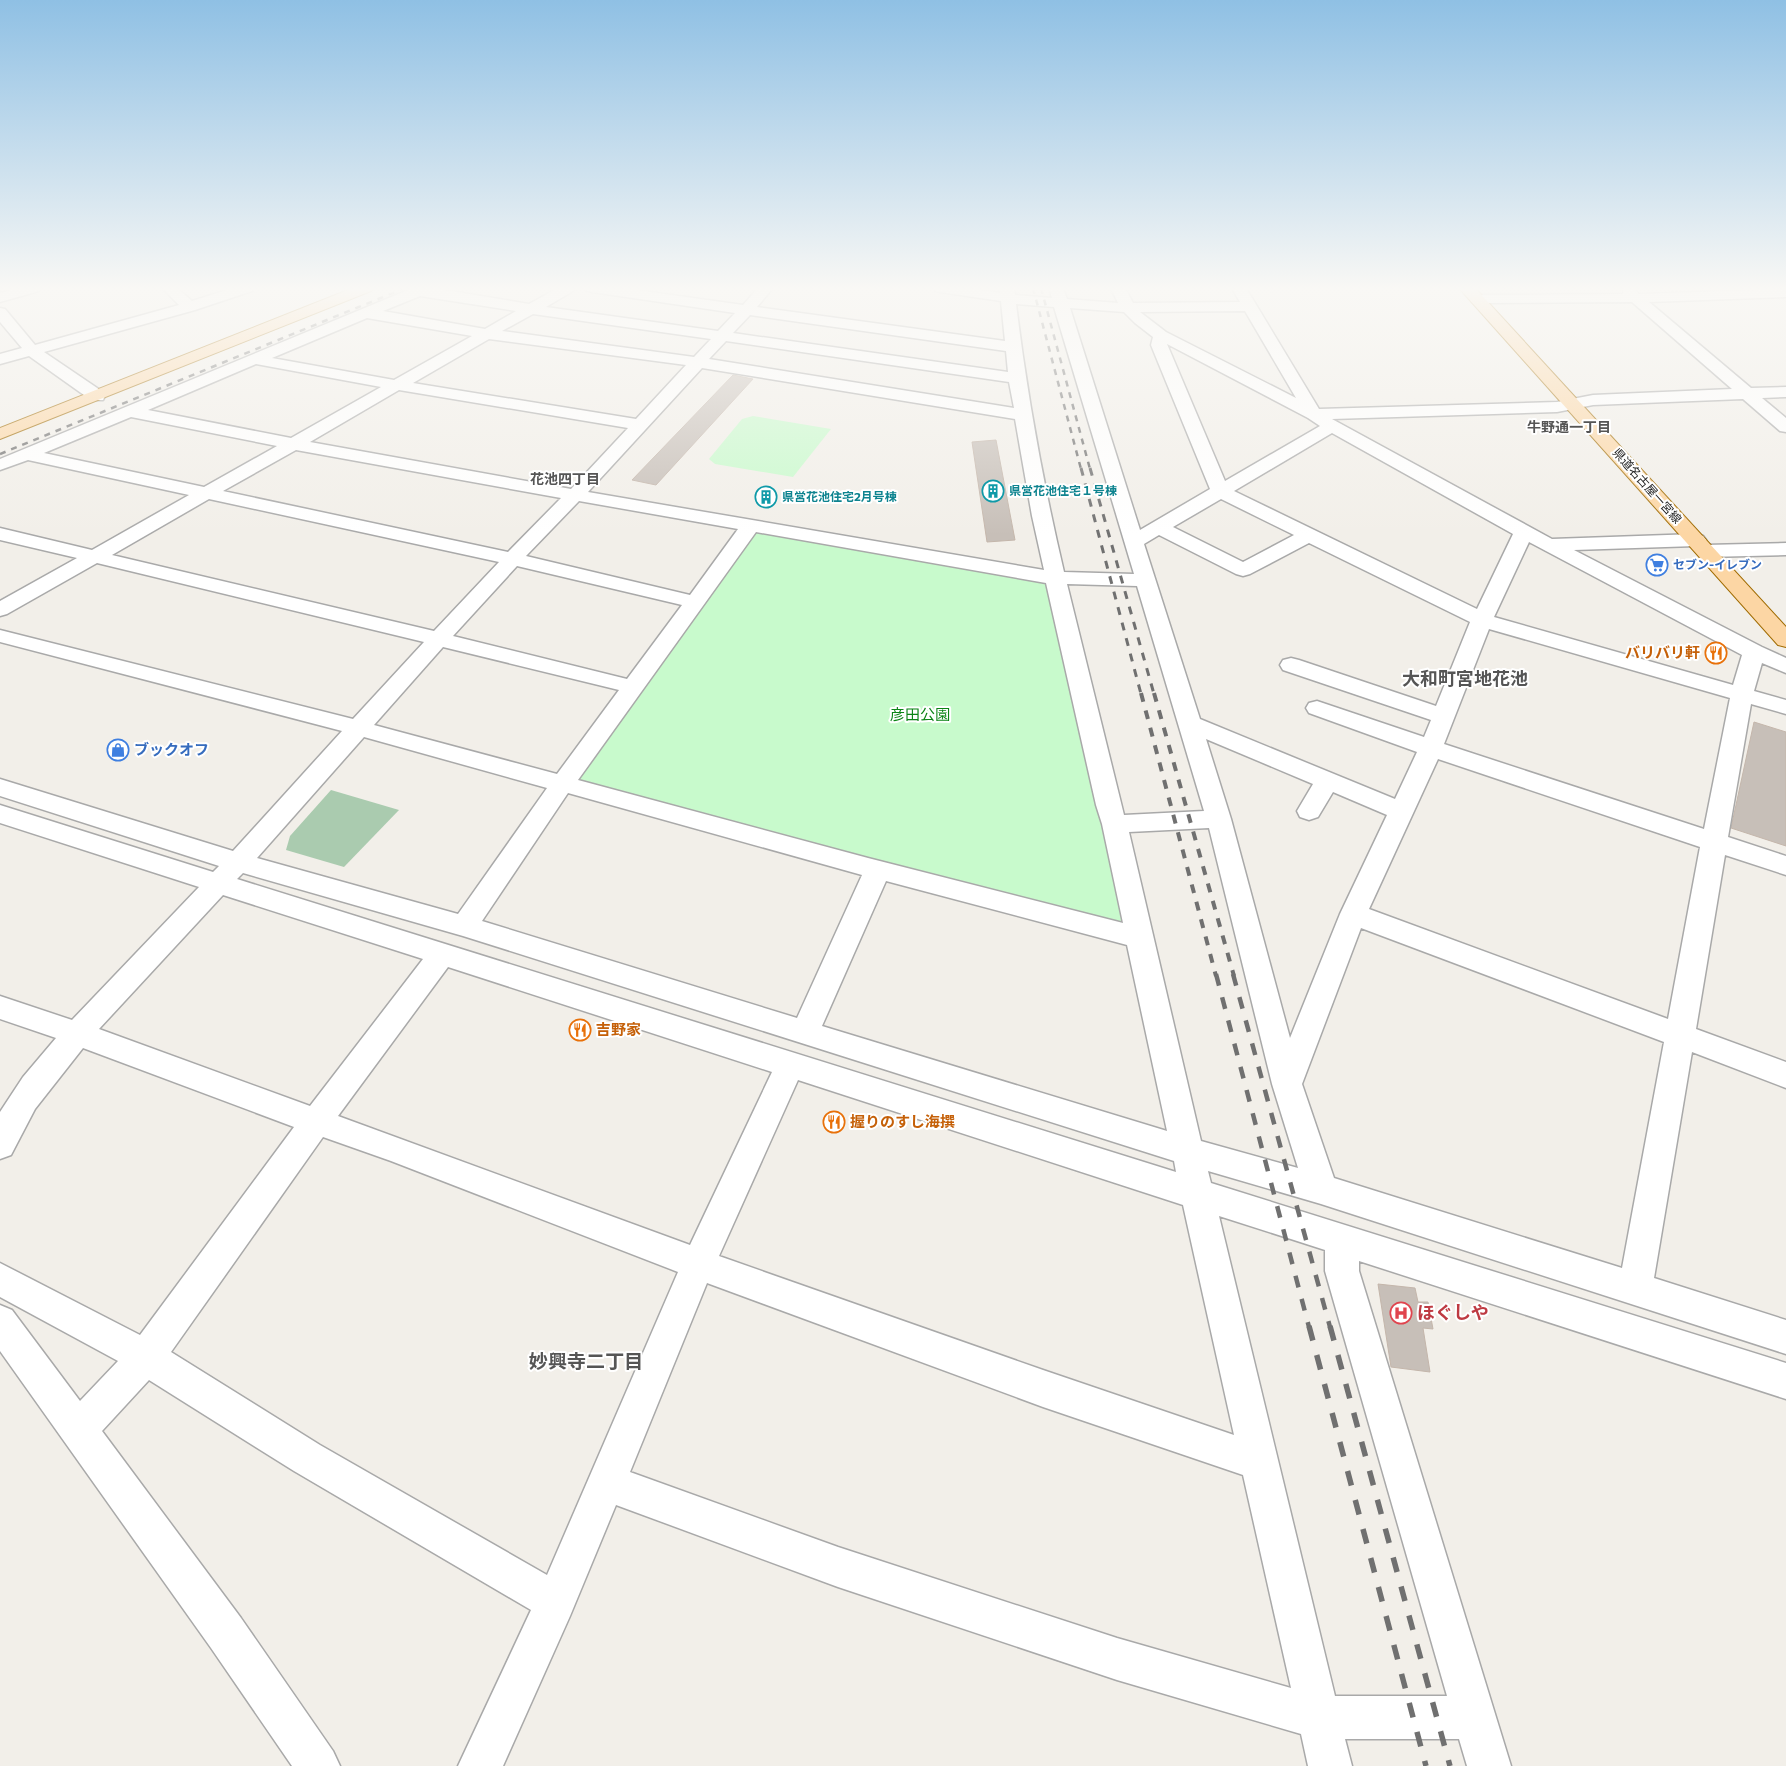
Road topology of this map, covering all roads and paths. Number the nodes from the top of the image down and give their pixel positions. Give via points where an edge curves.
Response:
1 (60, 370) edge
2 (161, 370) edge
3 (227, 370) edge
4 (316, 370) edge
5 (422, 370) edge
6 (689, 370) edge
7 (750, 370) edge
8 (965, 370) edge
9 (1016, 370) edge
10 (1081, 370) edge
11 (1170, 370) edge
12 (1230, 370) edge
13 (1288, 370) edge
14 (1542, 370) edge
15 (1721, 370) edge
16 (1017, 378) junction
17 (396, 385) junction
18 (1786, 392) edge
19 (1747, 393) junction
20 (97, 396) junction
21 (1573, 404) junction
22 (129, 411) junction
23 (1023, 414) junction
24 (1314, 414) junction
25 (640, 425) junction
26 (1332, 426) junction
27 (1786, 427) edge
28 (0, 434) edge
29 (294, 444) junction
30 (25, 454) junction
31 (0, 465) edge
32 (1220, 491) junction
33 (207, 493) junction
34 (575, 494) junction
35 (751, 525) junction
36 (1158, 528) junction
37 (1524, 532) junction
38 (0, 534) edge
39 (1310, 535) junction
40 (1135, 541) junction
41 (1548, 545) junction
42 (1701, 545) junction
43 (1786, 549) edge
44 (94, 557) junction
45 (513, 559) junction
46 (1055, 578) junction
47 (1147, 580) junction
48 (695, 602) junction
49 (0, 610) edge
50 (1482, 620) junction
51 (0, 636) edge
52 (439, 639) junction
53 (1786, 640) edge
54 (1754, 652) junction
55 (1291, 665) dead end
56 (1786, 666) edge
57 (633, 688) junction
58 (1742, 694) junction
59 (1786, 707) edge
60 (1317, 708) dead end
61 (1444, 717) junction
62 (1191, 724) junction
63 (359, 728) junction
64 (1431, 748) junction
65 (1328, 780) junction
66 (563, 783) junction
67 (0, 787) edge
68 (1308, 811) dead end
69 (1401, 811) junction
70 (0, 814) edge
71 (1219, 819) junction
72 (1115, 824) junction
73 (1714, 842) junction
74 (238, 862) junction
75 (1786, 866) edge
76 (878, 869) junction
77 (218, 884) junction
78 (1353, 914) junction
79 (464, 926) junction
80 (1138, 937) junction
81 (442, 955) junction
82 (0, 1007) edge
83 (805, 1032) junction
84 (78, 1033) junction
85 (1679, 1035) junction
86 (790, 1065) junction
87 (1786, 1075) edge
88 (1287, 1084) junction
89 (316, 1122) junction
90 (0, 1145) edge
91 (1189, 1152) junction
92 (1321, 1189) junction
93 (1197, 1194) junction
94 (1342, 1240) junction
95 (698, 1265) junction
96 (0, 1279) edge
97 (1635, 1289) junction
98 (2, 1331) edge
99 (1786, 1336) edge
100 (146, 1356) junction
101 (1786, 1381) edge
102 (78, 1430) junction
103 (1260, 1462) junction
104 (606, 1482) junction
105 (556, 1602) junction
106 (1475, 1717) junction
107 (1319, 1718) junction
108 (318, 1766) edge
109 (480, 1766) edge
110 (1330, 1766) edge
111 (1488, 1766) edge

1 - 20 street
2 - 20 main road
3 - 22 street
4 - 17 street
5 - 17 street
6 - 25 street
7 - 23 street
8 - 16 street
9 - 16 street
10 - 40 street
11 - 32 street
12 - 24 street
13 - 24 street
14 - 21 main road, 県道名古屋一宮線
15 - 19 street
16 - 23 street
17 - 25 street
17 - 29 street
18 - 19 street
19 - 21 street via 1593,400
19 - 27 street
20 - 28 main road
21 - 24 street
21 - 42 main road, 県道名古屋一宮線
22 - 29 street
22 - 30 street
23 - 46 street
24 - 26 street
25 - 34 street
26 - 32 street
26 - 37 street
29 - 33 street
29 - 34 street
30 - 31 street
30 - 33 street
32 - 36 street
32 - 39 street
33 - 44 street
33 - 45 street
34 - 35 street
34 - 45 street
35 - 46 street
35 - 48 street
36 - 39 street via 1243,570
36 - 40 street
37 - 41 street
37 - 50 street
38 - 44 street
39 - 50 street
40 - 47 street
41 - 42 street
41 - 54 street
42 - 43 street
42 - 53 main road, 県道名古屋一宮線
44 - 49 street
44 - 52 street
45 - 48 street
45 - 52 street
46 - 47 street
46 - 72 street
47 - 62 street
48 - 57 street
50 - 58 street
50 - 61 street
51 - 63 street
52 - 57 street
52 - 63 street
54 - 56 street
54 - 58 street
55 - 61 street
57 - 66 street
58 - 59 street
58 - 73 street
60 - 64 street
61 - 64 street
62 - 65 street
62 - 71 street
63 - 66 street
63 - 74 street
64 - 69 street
64 - 73 street
65 - 68 street
65 - 69 street
66 - 76 street
66 - 79 street
67 - 74 street
69 - 78 street
70 - 77 street
71 - 72 street
71 - 88 street
72 - 80 street
73 - 75 street
73 - 85 street
74 - 77 street
74 - 79 street
76 - 80 street
76 - 83 street
77 - 81 street
77 - 84 street
78 - 85 street
78 - 88 street
79 - 83 street
80 - 91 street
81 - 86 street
81 - 89 street
82 - 84 street
83 - 91 street
84 - 89 street
84 - 90 street via 8,1123
85 - 87 street
85 - 97 street
86 - 93 street
86 - 95 street
88 - 92 street
89 - 95 street via 398,1150
89 - 100 street
91 - 92 street
91 - 93 street
92 - 97 street
93 - 94 street
93 - 103 street
94 - 101 street
94 - 106 street via 1342,1271
95 - 103 street via 1108,1412
95 - 104 street
96 - 100 street
97 - 99 street
98 - 102 street via 29,1362
100 - 102 street
100 - 105 street via 308,1458
102 - 108 street
103 - 107 street
104 - 105 street
104 - 107 street via 838,1568 1117,1659
105 - 109 street
106 - 107 street
106 - 111 street
107 - 110 street

